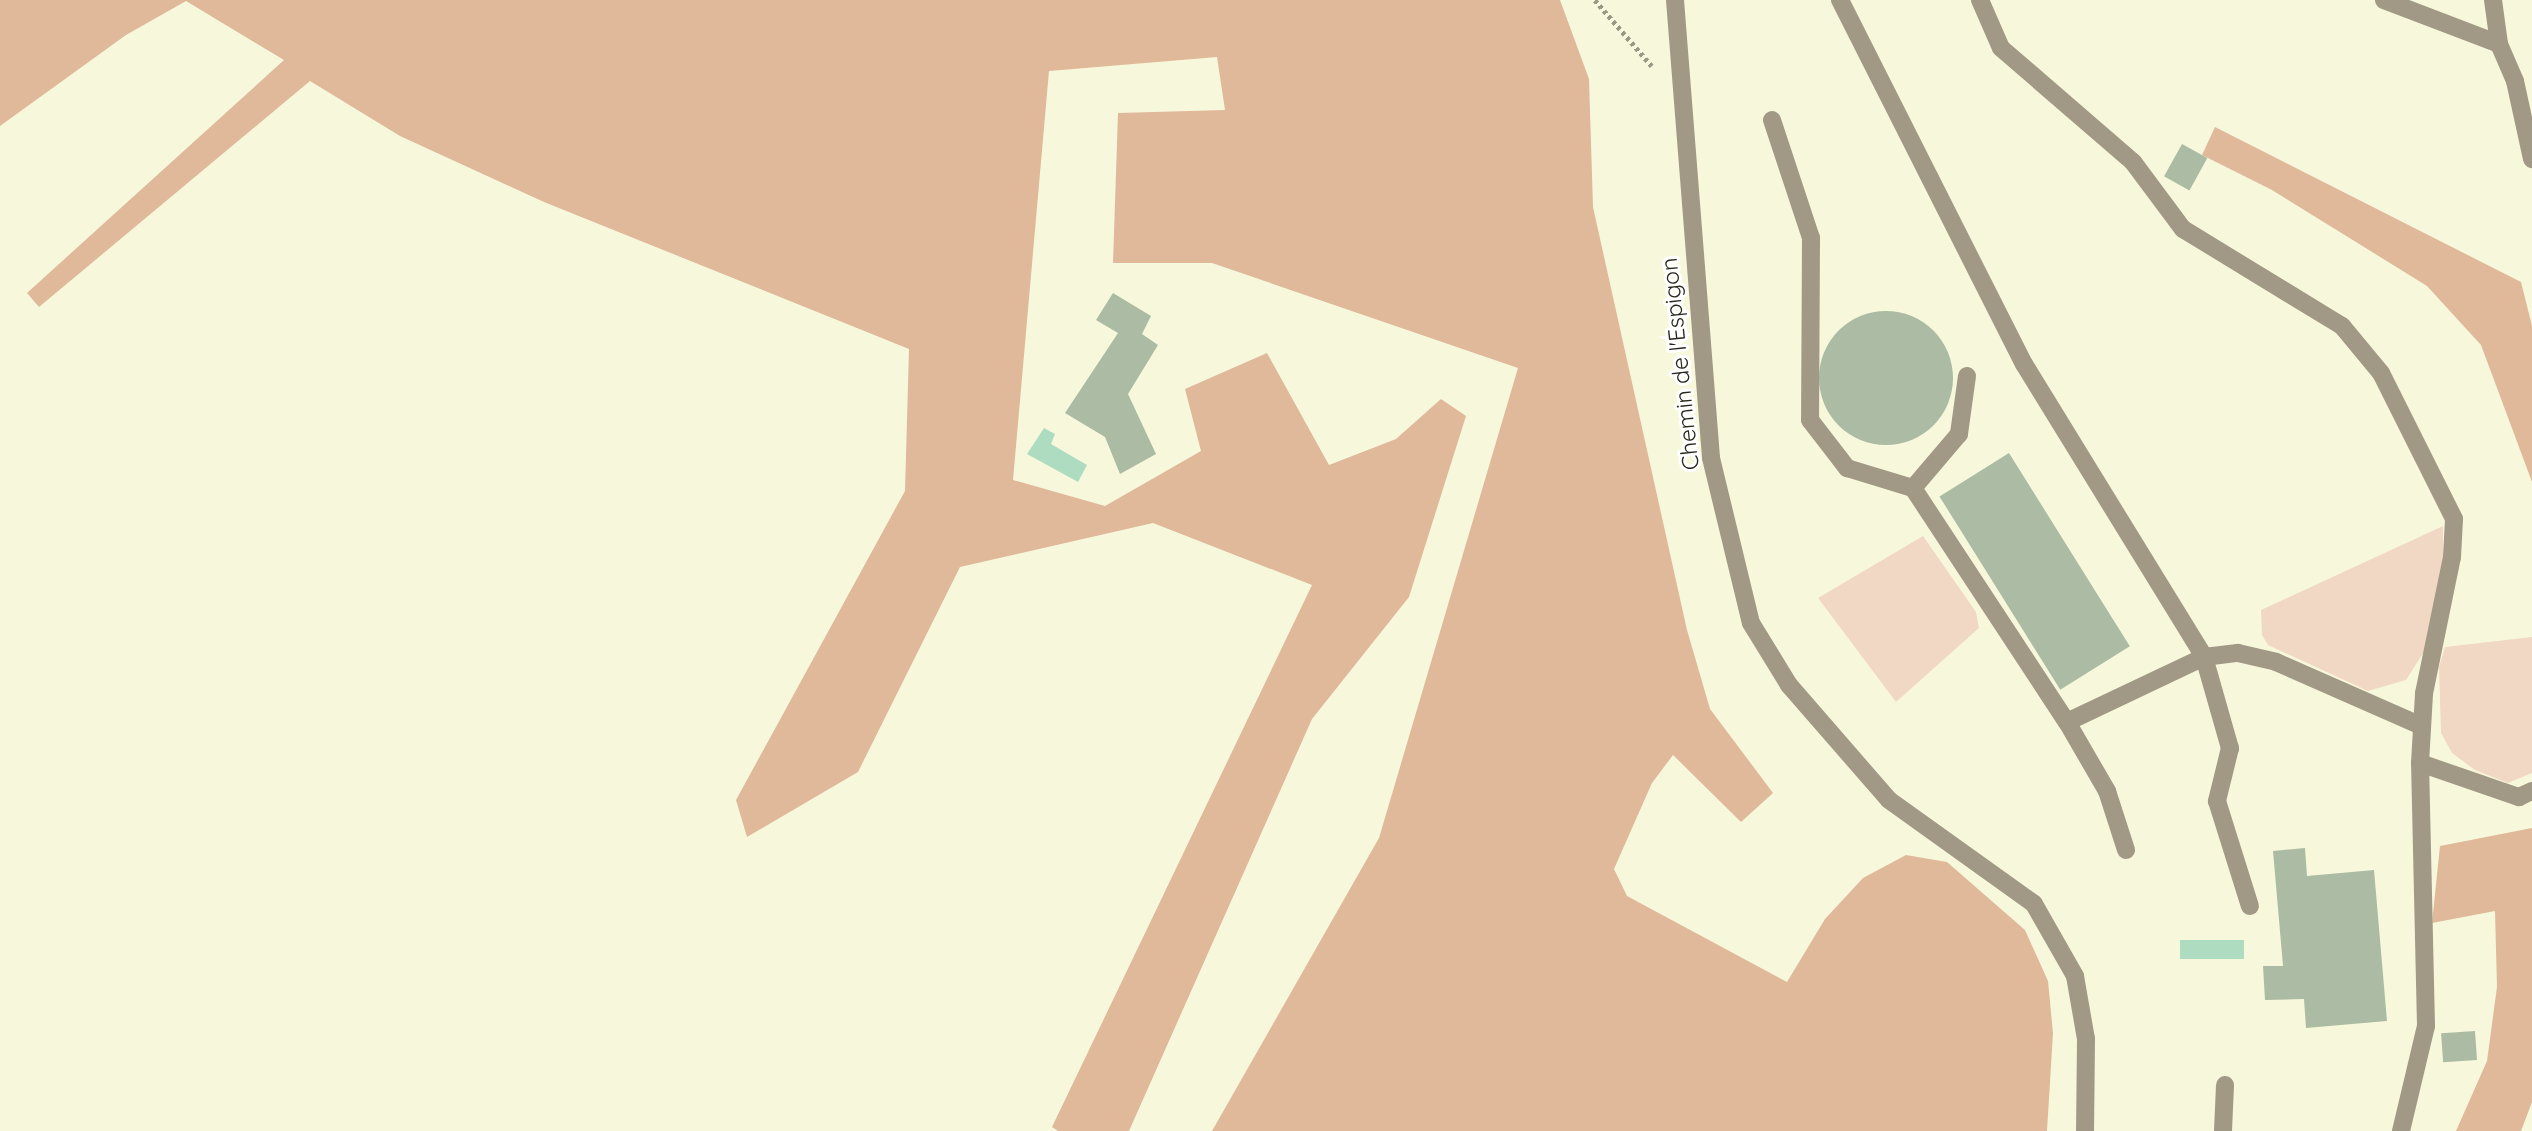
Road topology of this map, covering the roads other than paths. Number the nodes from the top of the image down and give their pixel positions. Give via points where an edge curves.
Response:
1 (1675, 0) edge
2 (1840, 0) edge
3 (1980, 0) edge
4 (2384, 0) edge
5 (2493, 0) edge
6 (2499, 44) junction
7 (1772, 120) dead end
8 (2532, 159) edge
9 (1967, 376) dead end
10 (1913, 488) junction
11 (2204, 657) junction
12 (2067, 722) junction
13 (2422, 726) junction
14 (2420, 763) junction
15 (2532, 791) edge
16 (2126, 850) dead end
17 (2250, 906) dead end
18 (2225, 1085) dead end
19 (2085, 1131) edge
20 (2223, 1131) edge
21 (2401, 1131) edge

1 - 19 street, Chemin de l'Espigon via 1711,458 1751,623 1789,685 1889,800 2034,904 2075,976 2085,1039
2 - 11 street via 2024,364
3 - 13 street via 2001,48 2133,162 2183,229 2342,326 2381,373 2454,519
4 - 6 street
5 - 6 street
6 - 8 street via 2515,80
7 - 10 street via 1811,238 1810,420 1847,468
9 - 10 street via 1959,434
10 - 12 street
11 - 12 street
11 - 13 street via 2238,653 2276,662
11 - 17 street via 2230,748 2217,801
12 - 16 street via 2107,791
13 - 14 street
14 - 15 street via 2519,797
14 - 21 street via 2426,1026
18 - 20 street

